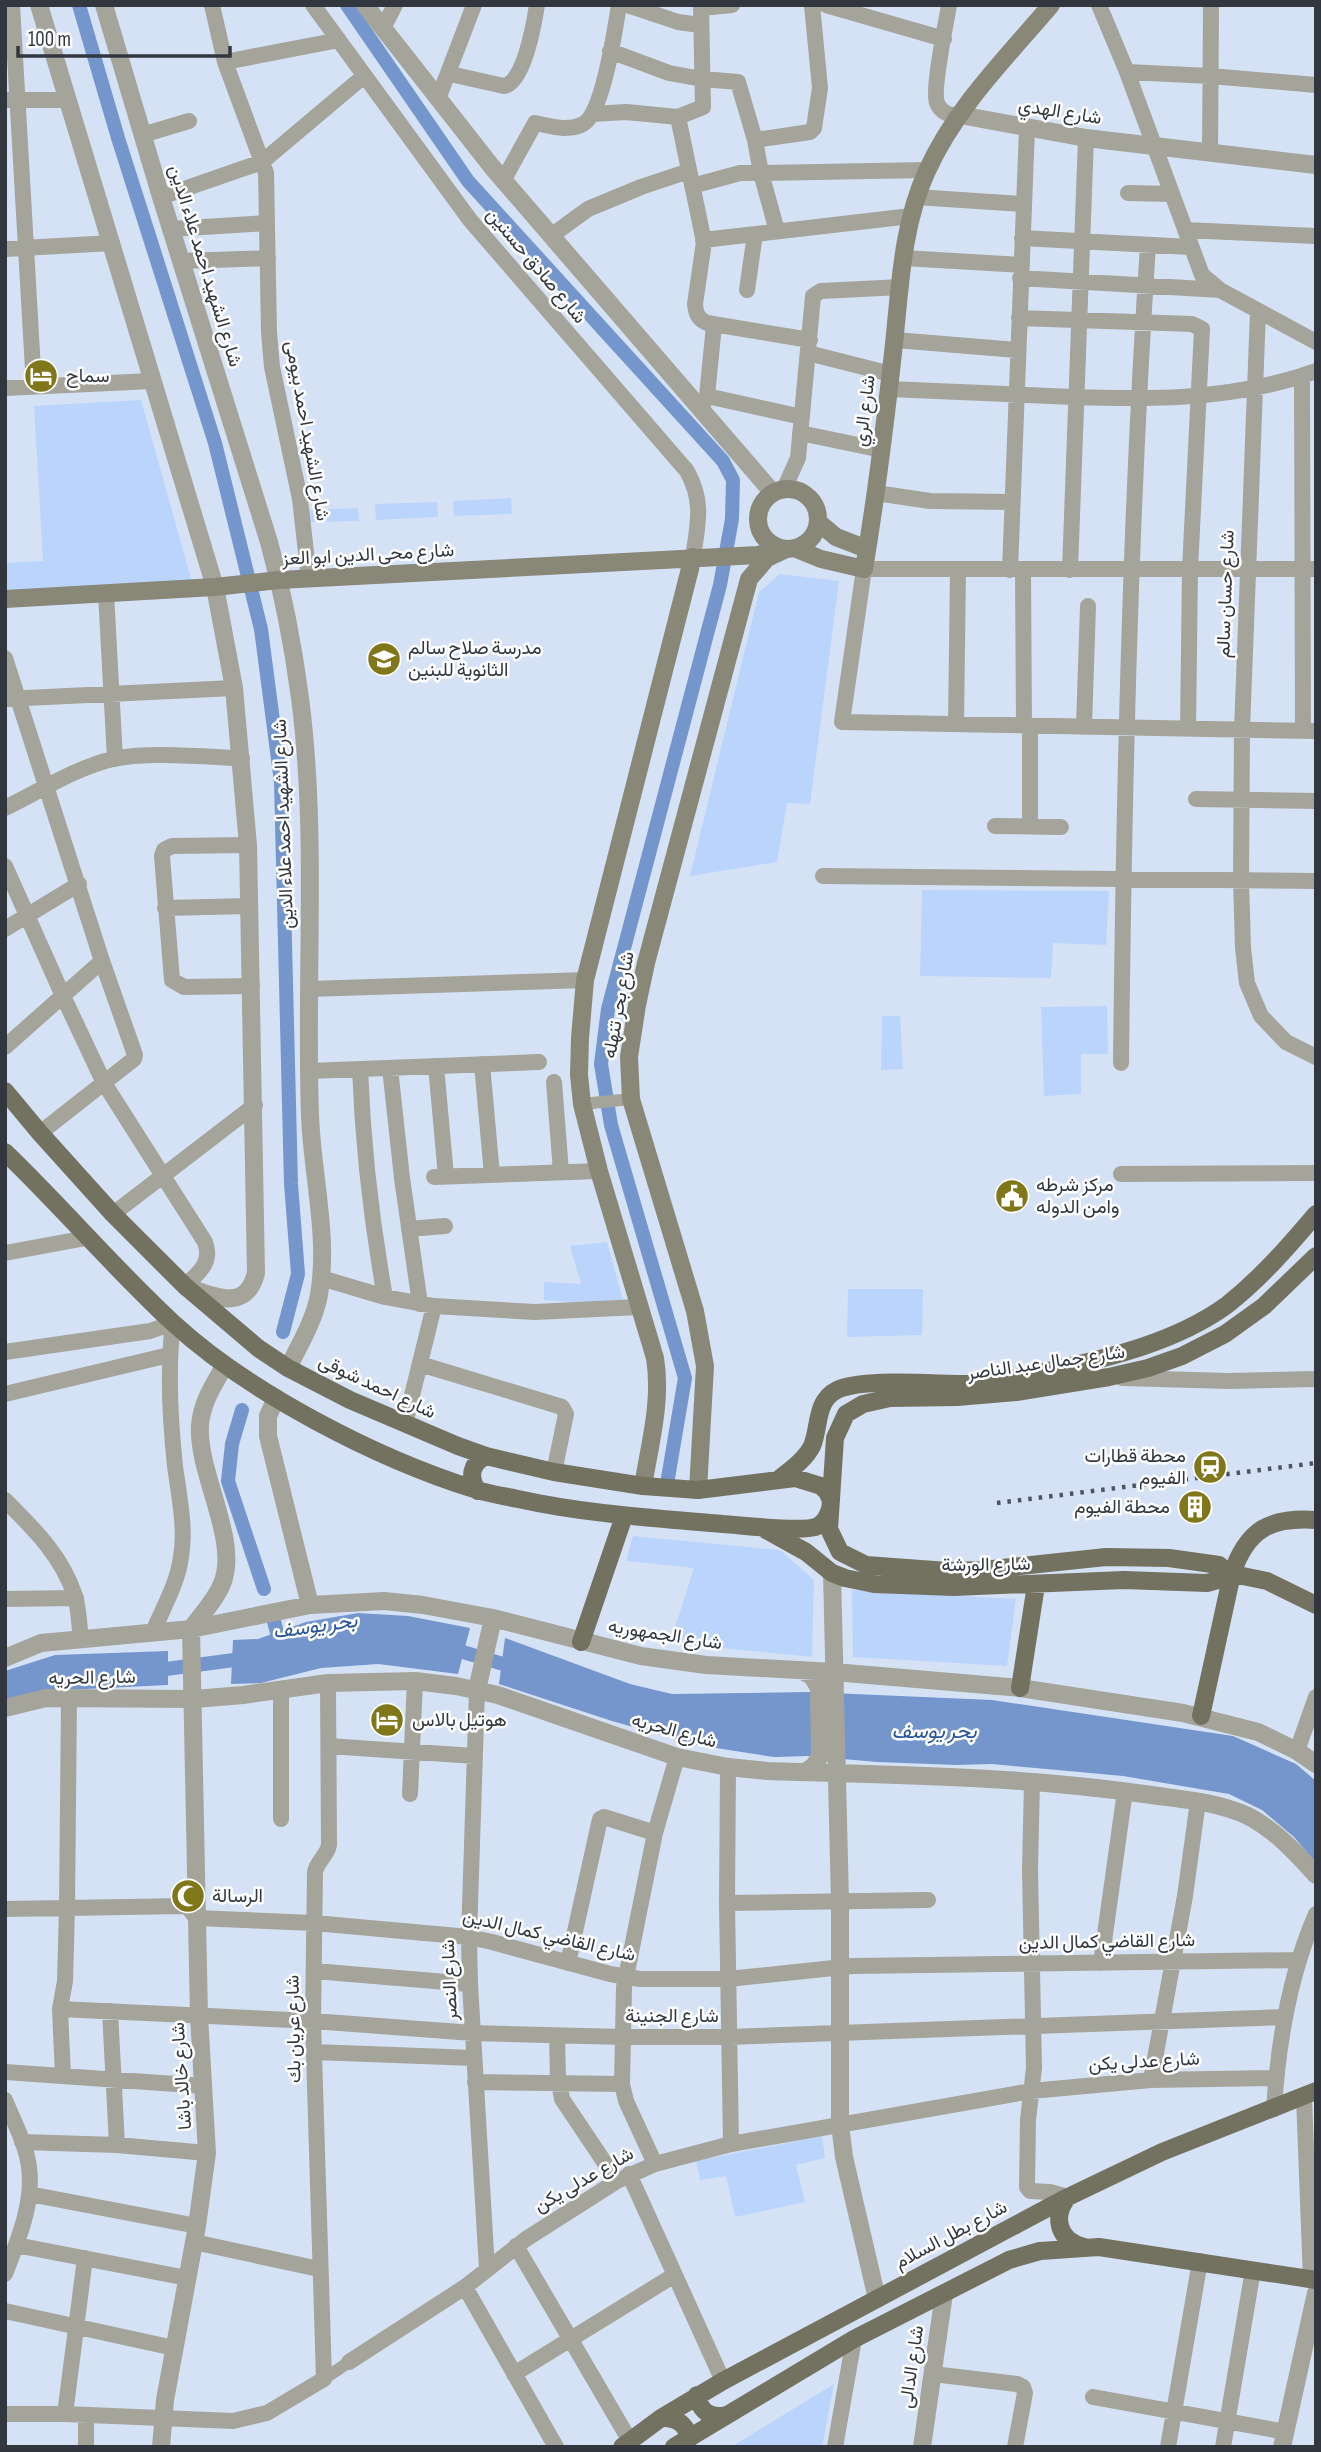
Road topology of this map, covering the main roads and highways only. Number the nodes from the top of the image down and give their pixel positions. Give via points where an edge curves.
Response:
1 (1051, 5) edge
2 (758, 519) junction
3 (818, 522) junction
4 (788, 548) junction
5 (867, 549) junction
6 (732, 556) junction
7 (702, 557) junction
8 (749, 579) junction
9 (5, 599) edge
10 (5, 1091) edge
11 (5, 1152) edge
12 (1316, 1214) edge
13 (1316, 1256) edge
14 (836, 1391) junction
15 (846, 1414) junction
16 (458, 1446) junction
17 (486, 1455) junction
18 (444, 1478) junction
19 (777, 1481) junction
20 (643, 1486) junction
21 (698, 1490) junction
22 (478, 1491) junction
23 (830, 1505) junction
24 (624, 1516) junction
25 (1316, 1520) edge
26 (758, 1527) junction
27 (1230, 1573) junction
28 (1036, 1585) junction
29 (1316, 1605) edge
30 (580, 1642) road end
31 (1020, 1688) road end
32 (1201, 1716) road end
33 (1310, 2094) edge
34 (1068, 2197) junction
35 (998, 2234) junction
36 (1085, 2247) junction
37 (1009, 2260) junction
38 (1314, 2284) edge
39 (697, 2395) junction
40 (727, 2415) junction
41 (661, 2418) junction
42 (682, 2442) edge
43 (626, 2444) edge

1 - 5 main road, شارع الري via 944,137 916,197
2 - 3 main road via 765,500 779,491 793,490 809,498
2 - 4 main road via 765,538
2 - 6 main road via 750,541
3 - 4 main road via 810,539
3 - 5 main road via 836,537
4 - 5 main road, شارع الري via 864,569
4 - 6 main road, شارع محى الدين ابو العز
4 - 8 main road via 767,558
6 - 7 main road, شارع محى الدين ابو العز
6 - 8 main road
7 - 9 main road, شارع محى الدين ابو العز
7 - 20 main road, شارع بحر تنهله via 585,980 580,1038 579,1075 590,1103 599,1171 655,1358 658,1390
8 - 21 main road, شارع بحر تنهله via 639,994 626,1099 702,1344 705,1392
10 - 16 main road, شارع احمد شوقى via 113,1214 240,1334 288,1368 349,1400
11 - 18 main road via 173,1323 225,1365 356,1441
12 - 14 main road, شارع جمال عبد الناصر via 1284,1253 1227,1305 1132,1350 995,1381 859,1385
13 - 15 main road, شارع جمال عبد الناصر via 1264,1306 1225,1335 1148,1368 986,1395 875,1400
14 - 15 main road
14 - 19 main road via 819,1413 812,1446
15 - 23 main road via 835,1438
16 - 17 main road, شارع احمد شوقى
16 - 18 main road via 463,1457 460,1468
17 - 20 main road, شارع احمد شوقى via 554,1472
17 - 22 main road via 472,1471
18 - 22 main road
19 - 21 main road, شارع احمد شوقى
19 - 23 main road, شارع احمد شوقى via 813,1482 827,1492
20 - 21 main road, شارع احمد شوقى
22 - 24 main road
23 - 26 main road via 824,1521 811,1528
23 - 27 main road, شارع الورشة via 834,1544 847,1557 866,1565 983,1570 1138,1556 1215,1563
24 - 26 main road
24 - 30 main road
25 - 27 main road via 1291,1519 1264,1527 1247,1543
26 - 28 main road, شارع الورشة via 798,1547 832,1573 858,1581 920,1586
27 - 28 main road, شارع الورشة via 1207,1583 1124,1580
27 - 29 main road, شارع الورشة via 1267,1581
27 - 32 main road
28 - 31 main road
33 - 34 main road, شارع بطل السلام via 1162,2152
34 - 35 main road, شارع بطل السلام
34 - 36 main road via 1059,2213 1061,2232
35 - 37 main road via 1010,2242
35 - 39 main road, شارع بطل السلام
36 - 37 main road via 1055,2248
36 - 38 main road via 1200,2261
37 - 40 main road via 854,2339
39 - 40 main road via 711,2416
39 - 41 main road, شارع بطل السلام
40 - 42 main road
41 - 42 main road via 683,2424
41 - 43 main road, شارع بطل السلام

